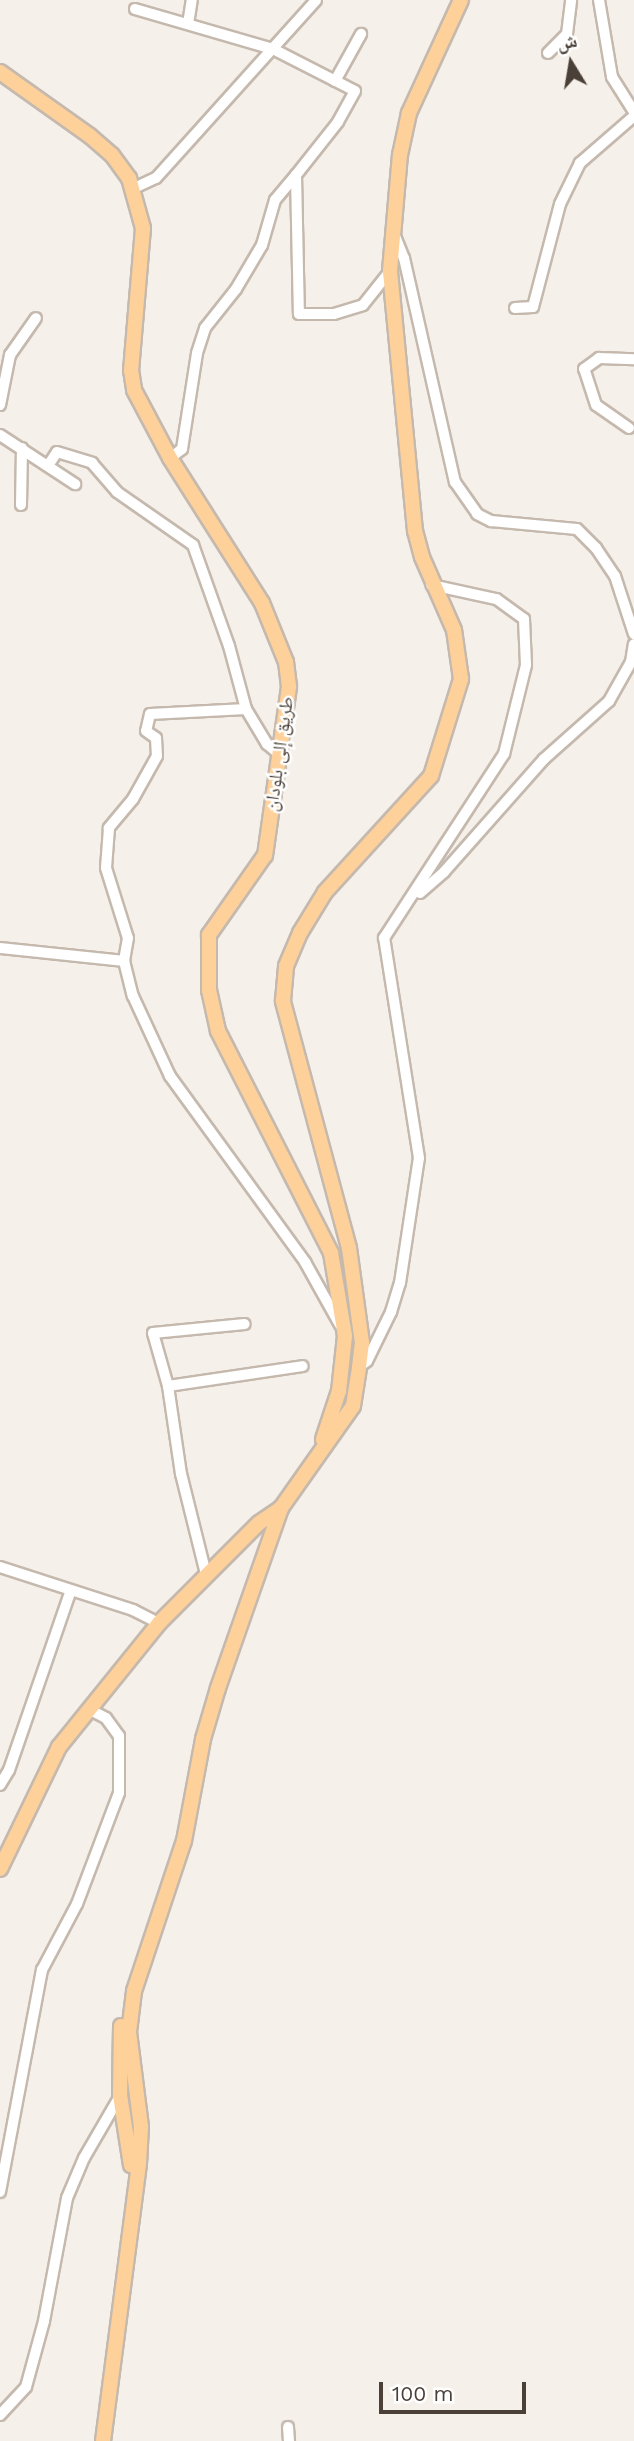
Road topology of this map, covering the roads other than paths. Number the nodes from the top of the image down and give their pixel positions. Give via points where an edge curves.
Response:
1 (192, 0) edge
2 (316, 0) edge
3 (461, 0) edge
4 (571, 0) edge
5 (599, 0) edge
6 (135, 9) dead end
7 (188, 24) junction
8 (361, 34) dead end
9 (273, 48) junction
10 (548, 52) dead end
11 (0, 72) edge
12 (335, 80) junction
13 (634, 114) edge
14 (296, 175) junction
15 (132, 189) junction
16 (392, 230) junction
17 (390, 271) junction
18 (515, 308) dead end
19 (36, 318) dead end
20 (634, 359) edge
21 (0, 405) edge
22 (629, 428) dead end
23 (0, 435) edge
24 (22, 448) junction
25 (170, 458) junction
26 (49, 464) junction
27 (75, 484) dead end
28 (21, 505) dead end
29 (432, 585) junction
30 (634, 634) edge
31 (634, 645) edge
32 (246, 709) junction
33 (279, 754) junction
34 (412, 899) junction
35 (0, 948) edge
36 (124, 961) junction
37 (245, 1324) dead end
38 (345, 1336) junction
39 (303, 1366) dead end
40 (359, 1367) junction
41 (168, 1386) junction
42 (320, 1448) junction
43 (281, 1508) junction
44 (0, 1567) edge
45 (206, 1574) junction
46 (70, 1593) junction
47 (159, 1623) junction
48 (90, 1710) junction
49 (0, 1785) edge
50 (0, 1869) edge
51 (167, 1890) junction
52 (134, 2087) junction
53 (120, 2095) junction
54 (124, 2112) junction
55 (0, 2192) edge
56 (0, 2415) edge
57 (288, 2427) dead end
58 (102, 2440) edge
59 (289, 2441) edge

1 - 7 street
2 - 9 street
3 - 16 main road via 409,113
4 - 10 street via 567,34
5 - 13 street via 612,77
6 - 7 street
7 - 9 street
8 - 12 street
9 - 12 street
9 - 15 street via 156,178
11 - 15 main road, طريق إلى بلودان via 112,155
12 - 14 street via 355,91 338,122
13 - 18 street via 580,163 560,204 533,307
14 - 17 street via 299,314 334,314 363,305
14 - 25 street via 275,200 262,245 236,289 205,328 182,449
15 - 25 main road, طريق إلى بلودان via 143,228 131,370 134,390
16 - 17 main road
16 - 30 street via 404,258 455,482 477,514 491,521 577,529 615,576
17 - 29 main road via 415,531
19 - 21 street via 10,355
20 - 22 street via 599,358 584,369 596,405
23 - 24 street
24 - 26 street
24 - 28 street
25 - 33 main road, طريق إلى بلودان via 275,629 289,687
26 - 27 street
26 - 32 street via 57,452 92,463 117,492 192,545 229,646
29 - 34 street via 496,599 524,619 526,665 504,754
29 - 40 main road via 454,631 461,679 431,776 325,892 286,966 283,1001 349,1248 362,1343
31 - 34 street via 631,662 609,701 544,759 444,872
32 - 33 street via 267,744
32 - 36 street via 150,714 146,731 156,738 157,757 133,799 109,828 105,846 112,897 128,938
33 - 38 main road, طريق إلى بلودان via 265,855 209,935 209,990 218,1031 331,1253
34 - 40 street via 394,918 384,938 419,1158 400,1283 367,1361
35 - 36 street
36 - 38 street via 133,996 170,1076 305,1262
37 - 41 street via 153,1333
38 - 42 main road, طريق إلى بلودان via 339,1391
39 - 41 street
40 - 42 main road via 353,1406
41 - 45 street via 181,1474
42 - 43 main road
43 - 45 main road via 259,1522
43 - 51 main road via 203,1739 184,1841
44 - 46 street
45 - 47 main road
46 - 47 street via 133,1610
46 - 49 street
47 - 48 main road
48 - 50 main road via 59,1747
48 - 55 street via 106,1718 119,1736 119,1793 77,1904 42,1970
51 - 52 main road via 134,1991 129,2032
51 - 53 main road via 131,1967 125,1992
52 - 53 street
52 - 54 main road
53 - 54 main road
54 - 56 street via 84,2158 67,2198 44,2321 26,2387
54 - 58 main road via 132,2224
57 - 59 street

